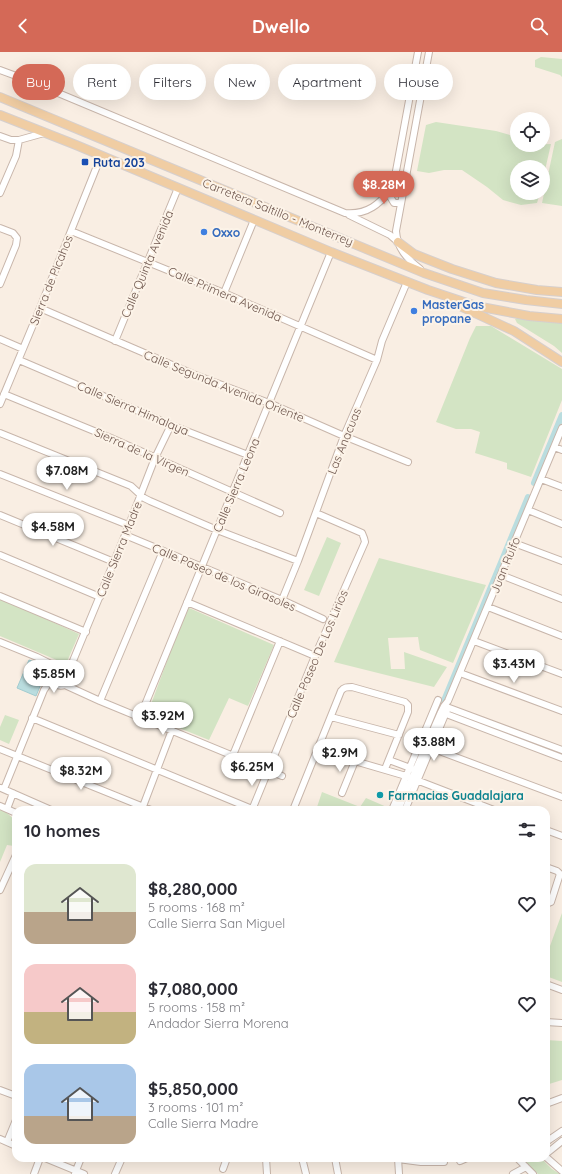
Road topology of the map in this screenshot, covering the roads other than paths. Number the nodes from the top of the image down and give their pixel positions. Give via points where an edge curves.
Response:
1 (418, 52) edge
2 (429, 52) edge
3 (0, 70) edge
4 (0, 97) edge
5 (0, 115) edge
6 (44, 133) junction
7 (0, 136) edge
8 (19, 140) junction
9 (101, 156) junction
10 (178, 188) junction
11 (393, 188) junction
12 (0, 193) edge
13 (401, 203) junction
14 (345, 213) junction
15 (254, 220) junction
16 (0, 228) edge
17 (71, 231) junction
18 (398, 242) junction
19 (331, 252) junction
20 (147, 262) junction
21 (424, 273) junction
22 (407, 282) junction
23 (0, 284) edge
24 (560, 292) edge
25 (224, 293) junction
26 (483, 293) junction
27 (448, 297) junction
28 (562, 304) edge
29 (40, 308) junction
30 (562, 319) edge
31 (300, 326) junction
32 (0, 339) edge
33 (115, 341) junction
34 (23, 349) junction
35 (18, 360) junction
36 (377, 360) junction
37 (562, 362) edge
38 (4, 394) junction
39 (270, 403) junction
40 (0, 404) edge
41 (170, 425) junction
42 (562, 428) edge
43 (0, 433) edge
44 (344, 436) junction
45 (554, 447) junction
46 (562, 450) edge
47 (248, 455) junction
48 (155, 458) junction
49 (408, 462) dead end
50 (0, 474) edge
51 (541, 479) junction
52 (562, 487) edge
53 (233, 492) junction
54 (141, 495) junction
55 (528, 510) junction
56 (280, 513) dead end
57 (316, 513) junction
58 (0, 514) edge
59 (562, 524) edge
60 (128, 526) junction
61 (217, 530) junction
62 (125, 535) junction
63 (514, 542) junction
64 (163, 551) junction
65 (0, 555) edge
66 (562, 561) edge
67 (114, 562) junction
68 (298, 562) junction
69 (202, 566) junction
70 (501, 575) junction
71 (0, 596) edge
72 (100, 597) junction
73 (562, 599) edge
74 (282, 600) junction
75 (187, 602) junction
76 (488, 607) junction
77 (323, 619) dead end
78 (86, 632) junction
79 (562, 636) edge
80 (474, 640) junction
81 (280, 641) junction
82 (0, 642) edge
83 (315, 656) junction
84 (59, 668) junction
85 (68, 673) junction
86 (460, 673) junction
87 (562, 674) edge
88 (52, 680) junction
89 (65, 685) junction
90 (438, 700) dead end
91 (100, 701) junction
92 (445, 708) junction
93 (562, 711) edge
94 (140, 717) junction
95 (331, 717) junction
96 (32, 718) junction
97 (172, 730) junction
98 (399, 736) junction
99 (428, 747) junction
100 (0, 748) edge
101 (317, 750) junction
102 (562, 750) edge
103 (17, 755) junction
104 (233, 755) junction
105 (562, 758) edge
106 (389, 760) junction
107 (355, 761) junction
108 (157, 769) junction
109 (384, 769) junction
110 (269, 770) junction
111 (415, 770) junction
112 (282, 776) dead end
113 (412, 778) junction
114 (2, 789) edge
115 (342, 793) dead end
116 (13, 794) junction
117 (562, 797) edge
118 (0, 806) edge
119 (42, 806) edge
120 (137, 806) edge
121 (143, 806) edge
122 (245, 806) edge
123 (253, 806) edge
124 (295, 806) edge
125 (394, 806) edge
126 (401, 806) edge
127 (406, 806) edge
128 (484, 806) edge
129 (7, 809) junction
130 (12, 811) edge
131 (550, 832) edge
132 (562, 836) edge
133 (12, 864) edge
134 (550, 868) edge
135 (0, 890) edge
136 (550, 899) edge
137 (550, 986) edge
138 (562, 990) edge
139 (550, 1022) edge
140 (562, 1023) edge
141 (0, 1090) edge
142 (12, 1094) edge
143 (562, 1098) edge
144 (550, 1102) edge
145 (12, 1130) edge
146 (562, 1131) edge
147 (0, 1139) edge
148 (550, 1139) edge
149 (562, 1141) edge
150 (7, 1142) junction
151 (12, 1144) edge
152 (550, 1151) edge
153 (550, 1160) edge
154 (38, 1162) edge
155 (54, 1162) edge
156 (80, 1162) edge
157 (120, 1162) edge
158 (225, 1162) edge
159 (266, 1162) edge
160 (303, 1162) edge
161 (336, 1162) edge
162 (398, 1162) edge
163 (421, 1162) edge
164 (444, 1162) dead end
165 (522, 1162) edge
166 (526, 1167) junction
167 (222, 1169) dead end
168 (562, 1171) edge
169 (76, 1172) edge
170 (34, 1174) edge
171 (84, 1174) edge
172 (115, 1174) edge
173 (267, 1174) edge
174 (306, 1174) edge
175 (338, 1174) edge
176 (399, 1174) edge
177 (513, 1174) edge
178 (533, 1174) edge

1 - 11 street
2 - 13 street
3 - 14 street
4 - 21 main road, Carretera Saltillo - Monterrey
5 - 6 main road, Carretera Saltillo - Monterrey
6 - 8 street
6 - 9 main road, Carretera Saltillo - Monterrey
7 - 8 street
8 - 12 street via 16,156
9 - 10 main road, Carretera Saltillo - Monterrey
9 - 17 street, Sierra de Picahos
10 - 15 main road, Carretera Saltillo - Monterrey
10 - 20 street, Calle Quinta Avenida
11 - 13 street via 392,201
11 - 14 street via 378,204 363,212
13 - 18 street via 396,227
14 - 18 street via 390,235
15 - 19 main road, Carretera Saltillo - Monterrey
15 - 25 street
16 - 23 street via 14,233 17,238
17 - 20 street, Calle Primera Avenida
17 - 29 street, Sierra de Picahos
18 - 21 street via 406,258
18 - 24 main road via 414,254 452,269 512,286
19 - 22 main road, Carretera Saltillo - Monterrey
19 - 31 street, Calle Sierra Leona
20 - 25 street, Calle Primera Avenida
20 - 33 street, Calle Quinta Avenida
21 - 26 main road, Carretera Saltillo - Monterrey
22 - 27 main road, Carretera Saltillo - Monterrey
22 - 36 street, Las Anacuas via 382,341
24 - 26 main road
25 - 31 street, Calle Primera Avenida
26 - 28 main road, Carretera Saltillo - Monterrey
27 - 30 main road, Carretera Saltillo - Monterrey via 496,311
27 - 37 main road via 463,307 514,331
29 - 33 street, Calle Segunda Avenida Oriente
29 - 34 street, Sierra de Picahos
31 - 36 street, Calle Primera Avenida
31 - 39 street, Calle Sierra Leona
32 - 34 street
33 - 39 street, Calle Segunda Avenida Oriente
34 - 35 street, Sierra de Picahos
35 - 38 street, Sierra de Picahos
35 - 41 street, Calle Sierra Himalaya
36 - 44 street, Las Anacuas
38 - 40 street, Sierra de Picahos
38 - 48 street, Sierra de la Virgen
39 - 44 street, Calle Segunda Avenida Oriente
39 - 47 street, Calle Sierra Leona
41 - 47 street, Calle Sierra Himalaya
41 - 48 street, Calle Sierra Madre
42 - 45 street, Juan Rulfo
43 - 54 street via 131,486
44 - 49 street, Calle Segunda Avenida Oriente
44 - 57 street, Las Anacuas
45 - 46 street
45 - 51 street, Juan Rulfo
47 - 53 street, Calle Sierra Leona
48 - 53 street, Sierra de la Virgen
48 - 54 street, Calle Sierra Madre
50 - 60 street
51 - 52 street
51 - 55 street, Juan Rulfo
53 - 56 street, Sierra de la Virgen
53 - 61 street, Calle Sierra Leona
54 - 60 street, Calle Sierra Madre
54 - 61 street
55 - 59 street
55 - 63 street, Juan Rulfo
57 - 68 street, Las Anacuas
57 - 83 street, Calle Paseo De Los Lirios via 362,533 364,545
58 - 67 street
60 - 62 street, Calle Sierra Madre
61 - 68 street
61 - 69 street, Calle Sierra Leona
62 - 64 street, Calle Paseo de los Girasoles
62 - 67 street, Calle Sierra Madre
63 - 66 street
63 - 70 street, Juan Rulfo
64 - 69 street, Calle Paseo de los Girasoles
64 - 91 street
65 - 72 street
67 - 72 street, Calle Sierra Madre
68 - 74 street, Las Anacuas
69 - 74 street, Calle Paseo de los Girasoles
69 - 75 street, Calle Sierra Leona
70 - 73 street
70 - 76 street, Juan Rulfo
71 - 78 street
72 - 78 street, Calle Sierra Madre
74 - 77 street, Calle Paseo de los Girasoles
75 - 81 street
75 - 94 street, Calle Sierra Leona
76 - 79 street
76 - 80 street, Juan Rulfo
78 - 85 street, Calle Sierra Madre
80 - 86 street, Juan Rulfo
80 - 87 street
81 - 83 street
81 - 104 street
82 - 84 street
83 - 110 street, Calle Paseo De Los Lirios
84 - 85 street
84 - 88 street via 54,671
85 - 89 street, Calle Sierra Madre via 68,682
86 - 92 street, Juan Rulfo
86 - 93 street
88 - 89 street via 56,685
88 - 96 street via 44,690
89 - 91 street
90 - 111 street
91 - 94 street
92 - 99 street, Juan Rulfo
92 - 102 street
92 - 105 street
94 - 97 street
95 - 98 street
95 - 98 street via 343,688 352,687 407,703 408,712
95 - 101 street
96 - 103 street
96 - 108 street
97 - 104 street
97 - 108 street
98 - 106 street
99 - 111 street, Juan Rulfo
99 - 117 street
100 - 103 street
101 - 107 street
101 - 124 street
103 - 114 street
103 - 120 street
104 - 110 street
106 - 109 street
106 - 111 street
107 - 109 street
107 - 115 street
108 - 121 street
108 - 122 street
109 - 113 street
110 - 112 street
110 - 123 street
111 - 113 street
111 - 113 street
113 - 125 street
113 - 126 street
113 - 127 street
113 - 128 street
114 - 116 street
116 - 119 street
116 - 129 street
118 - 129 street
129 - 130 street
131 - 132 street
133 - 135 street
134 - 136 street via 557,871 560,877
137 - 138 street
139 - 140 street
141 - 142 street
143 - 144 street
145 - 150 street
146 - 148 street
147 - 150 street
149 - 152 street
150 - 151 street
153 - 168 street
154 - 170 street
155 - 169 street
156 - 169 street
157 - 172 street
158 - 167 street
159 - 173 street
160 - 174 street
161 - 175 street
162 - 176 street
163 - 164 street
165 - 166 street
166 - 177 street
166 - 178 street
169 - 171 street

